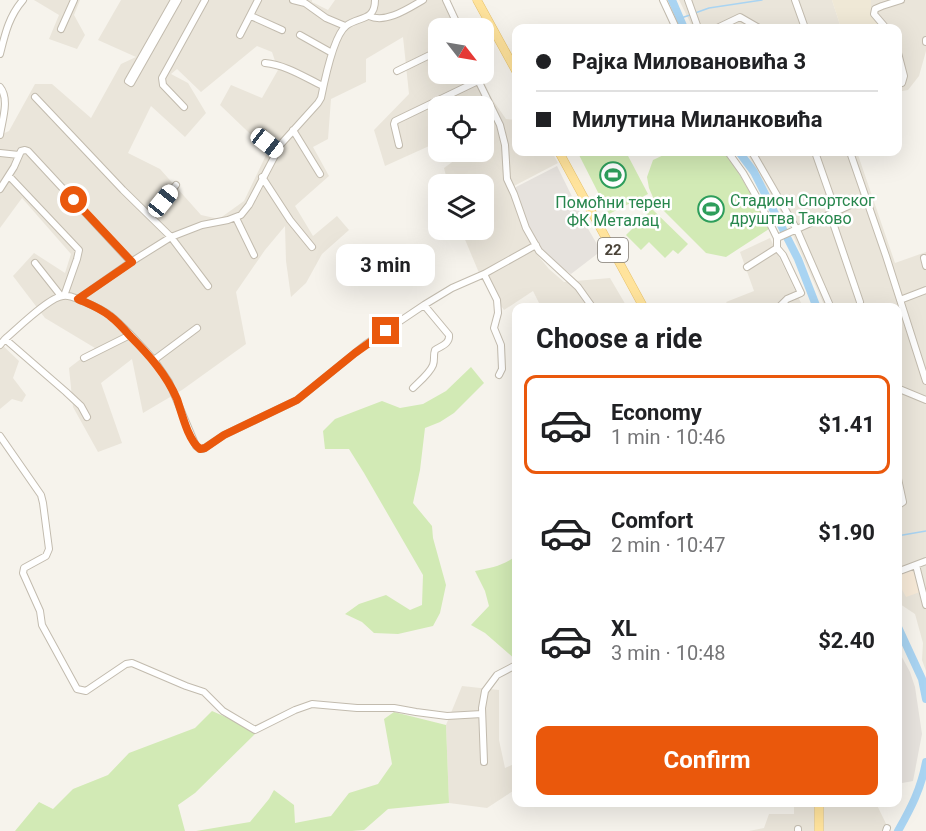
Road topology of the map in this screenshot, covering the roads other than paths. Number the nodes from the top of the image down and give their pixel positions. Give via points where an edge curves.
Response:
1 (23, 0) edge
2 (74, 0) edge
3 (176, 0) edge
4 (205, 0) edge
5 (258, 0) edge
6 (293, 0) edge
7 (375, 0) edge
8 (423, 0) edge
9 (446, 0) edge
10 (477, 0) edge
11 (663, 0) edge
12 (688, 0) edge
13 (795, 0) edge
14 (901, 0) edge
15 (250, 16) junction
16 (369, 16) junction
17 (454, 18) edge
18 (674, 24) edge
19 (697, 24) edge
20 (725, 24) edge
21 (753, 24) edge
22 (804, 24) edge
23 (883, 24) edge
24 (345, 26) junction
25 (61, 28) dead end
26 (282, 30) dead end
27 (240, 35) dead end
28 (300, 35) dead end
29 (332, 53) junction
30 (0, 54) edge
31 (428, 56) edge
32 (265, 63) dead end
33 (512, 64) edge
34 (902, 66) edge
35 (397, 71) dead end
36 (902, 83) edge
37 (472, 84) edge
38 (480, 84) edge
39 (323, 86) junction
40 (0, 87) edge
41 (35, 97) dead end
42 (184, 107) dead end
43 (293, 130) junction
44 (262, 132) dead end
45 (0, 135) edge
46 (399, 145) dead end
47 (277, 150) junction
48 (0, 153) edge
49 (19, 155) junction
50 (561, 156) edge
51 (732, 156) edge
52 (754, 156) edge
53 (816, 156) edge
54 (851, 156) edge
55 (320, 174) dead end
56 (9, 176) junction
57 (262, 177) junction
58 (176, 184) dead end
59 (0, 189) edge
60 (866, 198) junction
61 (833, 213) junction
62 (151, 217) junction
63 (236, 218) junction
64 (795, 230) junction
65 (171, 237) junction
66 (779, 237) junction
67 (536, 245) junction
68 (312, 247) dead end
69 (777, 248) junction
70 (254, 255) dead end
71 (924, 258) dead end
72 (132, 262) junction
73 (35, 263) dead end
74 (926, 266) edge
75 (747, 267) dead end
76 (484, 274) junction
77 (208, 286) dead end
78 (926, 290) edge
79 (62, 296) junction
80 (78, 299) junction
81 (900, 300) junction
82 (860, 302) dead end
83 (589, 303) edge
84 (641, 303) edge
85 (783, 303) edge
86 (829, 303) edge
87 (901, 303) edge
88 (424, 305) junction
89 (902, 306) edge
90 (197, 328) dead end
91 (130, 335) junction
92 (5, 339) junction
93 (0, 345) edge
94 (84, 358) dead end
95 (154, 360) junction
96 (499, 375) dead end
97 (926, 381) edge
98 (413, 388) dead end
99 (902, 390) edge
100 (926, 400) edge
101 (87, 417) dead end
102 (0, 436) edge
103 (926, 561) edge
104 (916, 565) junction
105 (902, 570) edge
106 (926, 605) edge
107 (512, 667) edge
108 (482, 714) junction
109 (484, 762) dead end
110 (819, 807) edge
111 (819, 831) edge

1 - 30 street via 11,17
2 - 25 street
3 - 3 street via 128,81 131,83
4 - 42 street via 162,78 163,85
5 - 15 street
6 - 24 street
7 - 16 street
8 - 16 street via 397,14 374,19
9 - 17 street
10 - 33 main road
11 - 18 street
12 - 19 street
13 - 22 street
14 - 23 street via 875,9 874,14
15 - 26 street
15 - 27 street
16 - 24 street
20 - 21 street via 740,16
24 - 29 street
28 - 29 street
29 - 39 street
31 - 35 street
32 - 39 street via 290,69
34 - 36 street
37 - 46 street via 395,121
38 - 67 street via 500,124 507,179
39 - 43 street via 318,103
40 - 45 street via 5,99
41 - 62 street
43 - 47 street
43 - 55 street
44 - 47 street via 261,137
47 - 57 street
48 - 49 street
49 - 56 street
49 - 72 street via 25,150 31,153
50 - 84 main road, 22
51 - 66 street
52 - 64 street
53 - 61 street
54 - 60 street
56 - 59 street
56 - 79 street via 79,250
57 - 63 street via 245,210
57 - 68 street
58 - 62 street
60 - 61 street
60 - 81 street
61 - 64 street
61 - 82 street
62 - 65 street
63 - 65 street
63 - 70 street
64 - 66 street
64 - 86 street
65 - 72 street
65 - 77 street
66 - 69 street
67 - 76 street
67 - 83 street
69 - 75 street
69 - 85 street via 801,293
71 - 74 street
72 - 80 street
73 - 79 street
76 - 88 street
76 - 96 street via 497,300 494,328 501,345
78 - 81 street
79 - 80 street
79 - 92 street
80 - 91 street via 110,315
81 - 87 street
88 - 95 street via 297,400 205,448 196,446 169,382
88 - 98 street via 449,339 435,350 435,363
89 - 97 street
90 - 95 street
91 - 94 street
91 - 95 street
92 - 93 street
92 - 101 street via 81,406
99 - 100 street
102 - 108 street via 43,503 49,549 46,556 24,568 23,573 42,625 77,689 86,690 132,663 204,692 223,711 255,730 312,705 394,708 447,717
103 - 104 street
104 - 105 street
104 - 106 street
107 - 108 street via 497,675 485,691
108 - 109 street
110 - 111 main road

